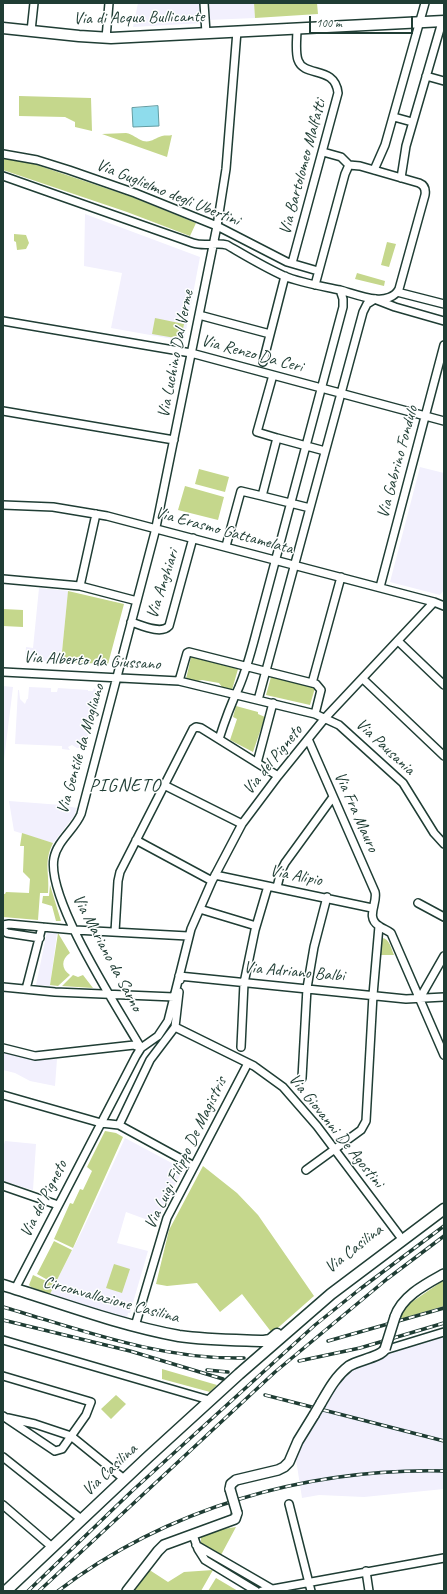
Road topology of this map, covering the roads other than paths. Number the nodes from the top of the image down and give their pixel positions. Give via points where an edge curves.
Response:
1 (34, 3) edge
2 (109, 3) edge
3 (204, 3) edge
4 (425, 3) edge
5 (443, 22) edge
6 (419, 24) junction
7 (3, 28) edge
8 (297, 29) junction
9 (31, 31) junction
10 (237, 32) junction
11 (206, 33) junction
12 (106, 38) junction
13 (426, 76) junction
14 (444, 81) edge
15 (394, 115) junction
16 (413, 120) junction
17 (323, 152) junction
18 (3, 154) edge
19 (349, 165) junction
20 (374, 170) junction
21 (3, 176) edge
22 (401, 178) junction
23 (217, 226) junction
24 (213, 245) junction
25 (292, 263) junction
26 (318, 271) junction
27 (285, 276) junction
28 (315, 285) junction
29 (340, 290) junction
30 (397, 292) junction
31 (375, 299) junction
32 (444, 304) edge
33 (199, 315) junction
34 (3, 321) edge
35 (444, 321) edge
36 (270, 334) junction
37 (444, 345) edge
38 (191, 353) junction
39 (263, 362) dead end
40 (441, 367) edge
41 (273, 375) junction
42 (321, 388) junction
43 (341, 392) junction
44 (3, 411) edge
45 (426, 416) junction
46 (444, 420) edge
47 (277, 438) junction
48 (174, 440) junction
49 (306, 445) junction
50 (325, 451) junction
51 (262, 496) junction
52 (290, 503) junction
53 (3, 505) edge
54 (310, 508) junction
55 (96, 514) junction
56 (156, 528) junction
57 (193, 538) junction
58 (226, 546) junction
59 (275, 559) junction
60 (294, 564) junction
61 (341, 577) junction
62 (3, 579) edge
63 (80, 586) junction
64 (380, 587) junction
65 (137, 601) junction
66 (434, 602) junction
67 (444, 606) edge
68 (131, 622) junction
69 (398, 641) junction
70 (246, 666) junction
71 (3, 672) edge
72 (265, 672) junction
73 (117, 677) junction
74 (363, 680) junction
75 (179, 681) junction
76 (312, 683) junction
77 (444, 685) edge
78 (235, 694) junction
79 (258, 700) junction
80 (273, 703) junction
81 (315, 714) junction
82 (325, 718) junction
83 (219, 739) junction
84 (308, 739) junction
85 (444, 756) edge
86 (257, 763) junction
87 (278, 776) junction
88 (164, 785) junction
89 (333, 797) junction
90 (242, 824) junction
91 (136, 840) junction
92 (444, 844) edge
93 (54, 870) joint
94 (213, 878) junction
95 (268, 886) junction
96 (276, 888) junction
97 (327, 897) junction
98 (418, 903) dead end
99 (372, 908) junction
100 (203, 910) dead end
101 (444, 917) edge
102 (3, 925) edge
103 (256, 926) junction
104 (379, 926) junction
105 (42, 927) junction
106 (3, 930) edge
107 (74, 930) junction
108 (115, 932) junction
109 (188, 936) junction
110 (40, 938) junction
111 (444, 956) edge
112 (179, 976) junction
113 (244, 983) junction
114 (3, 987) edge
115 (307, 988) junction
116 (26, 990) junction
117 (109, 994) junction
118 (373, 995) junction
119 (174, 997) junction
120 (444, 997) edge
121 (420, 998) junction
122 (175, 1027) junction
123 (241, 1047) dead end
124 (3, 1048) edge
125 (141, 1048) junction
126 (444, 1055) edge
127 (248, 1063) junction
128 (302, 1078) dead end
129 (3, 1095) edge
130 (101, 1123) junction
131 (119, 1125) junction
132 (334, 1149) junction
133 (194, 1166) junction
134 (306, 1170) dead end
135 (3, 1186) edge
136 (444, 1201) edge
137 (58, 1206) junction
138 (444, 1209) edge
139 (399, 1235) junction
140 (444, 1274) edge
141 (3, 1286) edge
142 (16, 1289) junction
143 (135, 1326) junction
144 (444, 1332) edge
145 (3, 1340) edge
146 (260, 1341) junction
147 (385, 1349) junction
148 (239, 1374) junction
149 (3, 1376) edge
150 (209, 1400) junction
151 (5, 1417) edge
152 (71, 1436) junction
153 (3, 1457) edge
154 (124, 1479) junction
155 (289, 1504) dead end
156 (3, 1505) edge
157 (81, 1519) junction
158 (193, 1535) junction
159 (196, 1545) junction
160 (52, 1547) junction
161 (444, 1558) edge
162 (366, 1571) junction
163 (309, 1582) junction
164 (272, 1589) junction
165 (6, 1591) edge
166 (127, 1591) edge
167 (256, 1591) edge
168 (262, 1591) edge
169 (311, 1591) edge
170 (369, 1591) edge

1 - 9 street
2 - 12 street
3 - 11 street
4 - 6 street
5 - 6 main road, Via di Acqua Bullicante
5 - 13 street
6 - 8 main road, Via di Acqua Bullicante
6 - 15 street
7 - 9 main road, Via di Acqua Bullicante
8 - 10 main road, Via di Acqua Bullicante
8 - 17 street, Via Bartolomeo Malfatti via 297,59 300,65 308,70 328,75 338,89
9 - 12 main road, Via di Acqua Bullicante
10 - 11 main road, Via di Acqua Bullicante
10 - 23 street, Via Luchino Dal Verme via 226,169
11 - 12 main road, Via di Acqua Bullicante
13 - 14 street
13 - 16 street
15 - 16 street
15 - 20 street via 384,150
16 - 22 street via 403,157
17 - 19 street via 342,157
17 - 25 street, Via Bartolomeo Malfatti
18 - 23 street, Via Guglielmo degli Ubertini via 30,158 69,170
19 - 20 street
19 - 26 street
20 - 22 street
21 - 24 street, Via Guglielmo degli Ubertini via 193,243
22 - 30 street via 421,184 426,192 402,282
23 - 24 street, Via Luchino Dal Verme
23 - 25 street, Via Guglielmo degli Ubertini
24 - 27 street, Via Guglielmo degli Ubertini via 227,246
24 - 33 street, Via Luchino Dal Verme
25 - 26 street, Via Guglielmo degli Ubertini
26 - 28 street
27 - 28 street, Via Guglielmo degli Ubertini
27 - 36 street
28 - 29 street, Via Guglielmo degli Ubertini
29 - 31 street, Via Guglielmo degli Ubertini
29 - 42 street via 344,299 343,307
30 - 31 street via 390,297
30 - 32 street
31 - 35 street, Via Guglielmo degli Ubertini
31 - 43 street via 367,304 363,312
33 - 36 street
33 - 38 street, Via Luchino Dal Verme
34 - 38 street, Via Renzo Da Ceri
36 - 39 street
37 - 40 street, Via Gabrino Fondulo
38 - 41 street, Via Renzo Da Ceri
38 - 48 street, Via Luchino Dal Verme
40 - 45 street, Via Gabrino Fondulo
41 - 42 street, Via Renzo Da Ceri
41 - 47 street via 257,432
42 - 43 street, Via Renzo Da Ceri
42 - 49 street
43 - 45 street, Via Renzo Da Ceri
43 - 50 street
44 - 48 street
45 - 46 street, Via Renzo Da Ceri
45 - 64 street, Via Gabrino Fondulo
47 - 49 street
47 - 51 street
48 - 56 street, Via Luchino Dal Verme
49 - 50 street
49 - 52 street
50 - 54 street
51 - 52 street
51 - 58 street via 241,491
52 - 54 street
52 - 59 street
53 - 55 street, Via Erasmo Gattamelata via 53,507
54 - 60 street
55 - 56 street, Via Erasmo Gattamelata
55 - 63 street
56 - 57 street, Via Erasmo Gattamelata
56 - 65 street, Via Luchino Dal Verme
57 - 58 street, Via Erasmo Gattamelata
57 - 68 street, Via Anghiari via 169,626 159,630
58 - 59 street, Via Erasmo Gattamelata
59 - 60 street, Via Erasmo Gattamelata
59 - 70 street
60 - 61 street, Via Erasmo Gattamelata
60 - 72 street
61 - 64 street, Via Erasmo Gattamelata
61 - 76 street
62 - 63 street
63 - 65 street
64 - 66 street, Via Erasmo Gattamelata
65 - 68 street, Via Luchino Dal Verme
66 - 67 street
66 - 69 street, Via del Pigneto
68 - 73 street, Via Luchino Dal Verme
69 - 74 street, Via del Pigneto
69 - 77 street
70 - 72 street
70 - 75 street via 189,652
70 - 78 street
71 - 73 street, Via Alberto da Giussano
72 - 76 street
72 - 79 street
73 - 75 street, Via Alberto da Giussano
73 - 93 street, Via Gentile da Mogliano via 80,817 56,853
74 - 82 street, Via del Pigneto
74 - 85 street
75 - 78 street, Via Alberto da Giussano
76 - 81 street via 321,690
78 - 79 street, Via Alberto da Giussano
78 - 83 street
79 - 80 street, Via Pausania
80 - 81 street, Via Pausania
80 - 86 street
81 - 82 street, Via Pausania
82 - 84 street, Via del Pigneto
82 - 92 street, Via Pausania via 347,731 403,783 434,833
83 - 86 street
83 - 88 street via 200,728 191,731
84 - 87 street, Via del Pigneto
84 - 89 street, Via Fra Mauro
86 - 87 street
87 - 90 street, Via del Pigneto
88 - 90 street
88 - 91 street
89 - 96 street via 285,863
89 - 99 street, Via Fra Mauro via 376,897
90 - 94 street, Via del Pigneto
91 - 94 street, Via Alipio
91 - 108 street via 119,876
93 - 107 street, Via Mariano da Sarno via 61,899
94 - 95 street, Via Alipio
94 - 109 street, Via del Pigneto
95 - 96 street, Via Alipio
95 - 103 street
96 - 97 street, Via Alipio
97 - 99 street, Via Alipio
97 - 115 street
98 - 101 street
99 - 104 street via 373,919
100 - 103 street
102 - 105 street
103 - 113 street
104 - 118 street
104 - 121 street via 391,933
105 - 107 street
105 - 110 street
106 - 110 street via 7,933
107 - 108 street
107 - 117 street, Via Mariano da Sarno
108 - 109 street
109 - 112 street, Via del Pigneto
110 - 116 street
111 - 121 street
112 - 113 street, Via Adriano Balbi
112 - 119 street, Via del Pigneto
112 - 122 street, Via del Pigneto via 181,981
113 - 115 street, Via Adriano Balbi
113 - 123 street
114 - 116 street
115 - 118 street, Via Adriano Balbi
115 - 128 street
116 - 117 street
117 - 119 street
117 - 125 street, Via Mariano da Sarno
118 - 121 street, Via Adriano Balbi
118 - 132 street via 366,1121 360,1130
119 - 125 street, Via del Pigneto via 166,1025 158,1036
120 - 121 street, Via Adriano Balbi
121 - 126 street
122 - 127 street, Via Giovanni De Agostini
122 - 131 street, Via del Pigneto via 150,1060
124 - 125 street via 35,1056 134,1045
125 - 130 street, Via del Pigneto
127 - 132 street, Via Giovanni De Agostini via 283,1087
127 - 133 street, Via Luigi Filippo De Magistris
129 - 130 street
130 - 131 street
130 - 137 street, Via del Pigneto
131 - 133 street
132 - 134 street
132 - 139 street, Via Giovanni De Agostini
133 - 143 street, Via Luigi Filippo De Magistris via 165,1223
135 - 137 street
136 - 139 main road, Via Casilina
137 - 142 street, Via del Pigneto
138 - 148 main road, Via Casilina via 340,1287
139 - 146 main road, Via Casilina via 338,1282 273,1338
140 - 147 street, bridge via 424,1285 400,1308
141 - 142 main road, Circonvallazione Casilina
142 - 143 main road, Circonvallazione Casilina
143 - 146 main road, Circonvallazione Casilina via 195,1338
144 - 147 street
145 - 150 street
146 - 148 street, Via Casilina via 257,1352
147 - 158 street, bridge via 381,1353 356,1362 333,1382 284,1467 236,1480 231,1484 237,1513 235,1519
148 - 150 main road, Via Casilina
149 - 152 street via 91,1402 86,1415
150 - 154 main road, Via Casilina
151 - 152 street
151 - 152 street via 56,1451 62,1449
152 - 154 street
153 - 157 street
154 - 157 main road, Via Casilina
155 - 163 street
156 - 160 street
157 - 160 main road, Via Casilina
158 - 159 street
158 - 166 street via 162,1547
159 - 164 street
159 - 167 street via 205,1560
160 - 165 main road, Via Casilina
161 - 162 street
162 - 163 street
162 - 170 street
163 - 164 street
163 - 169 street
164 - 168 street

